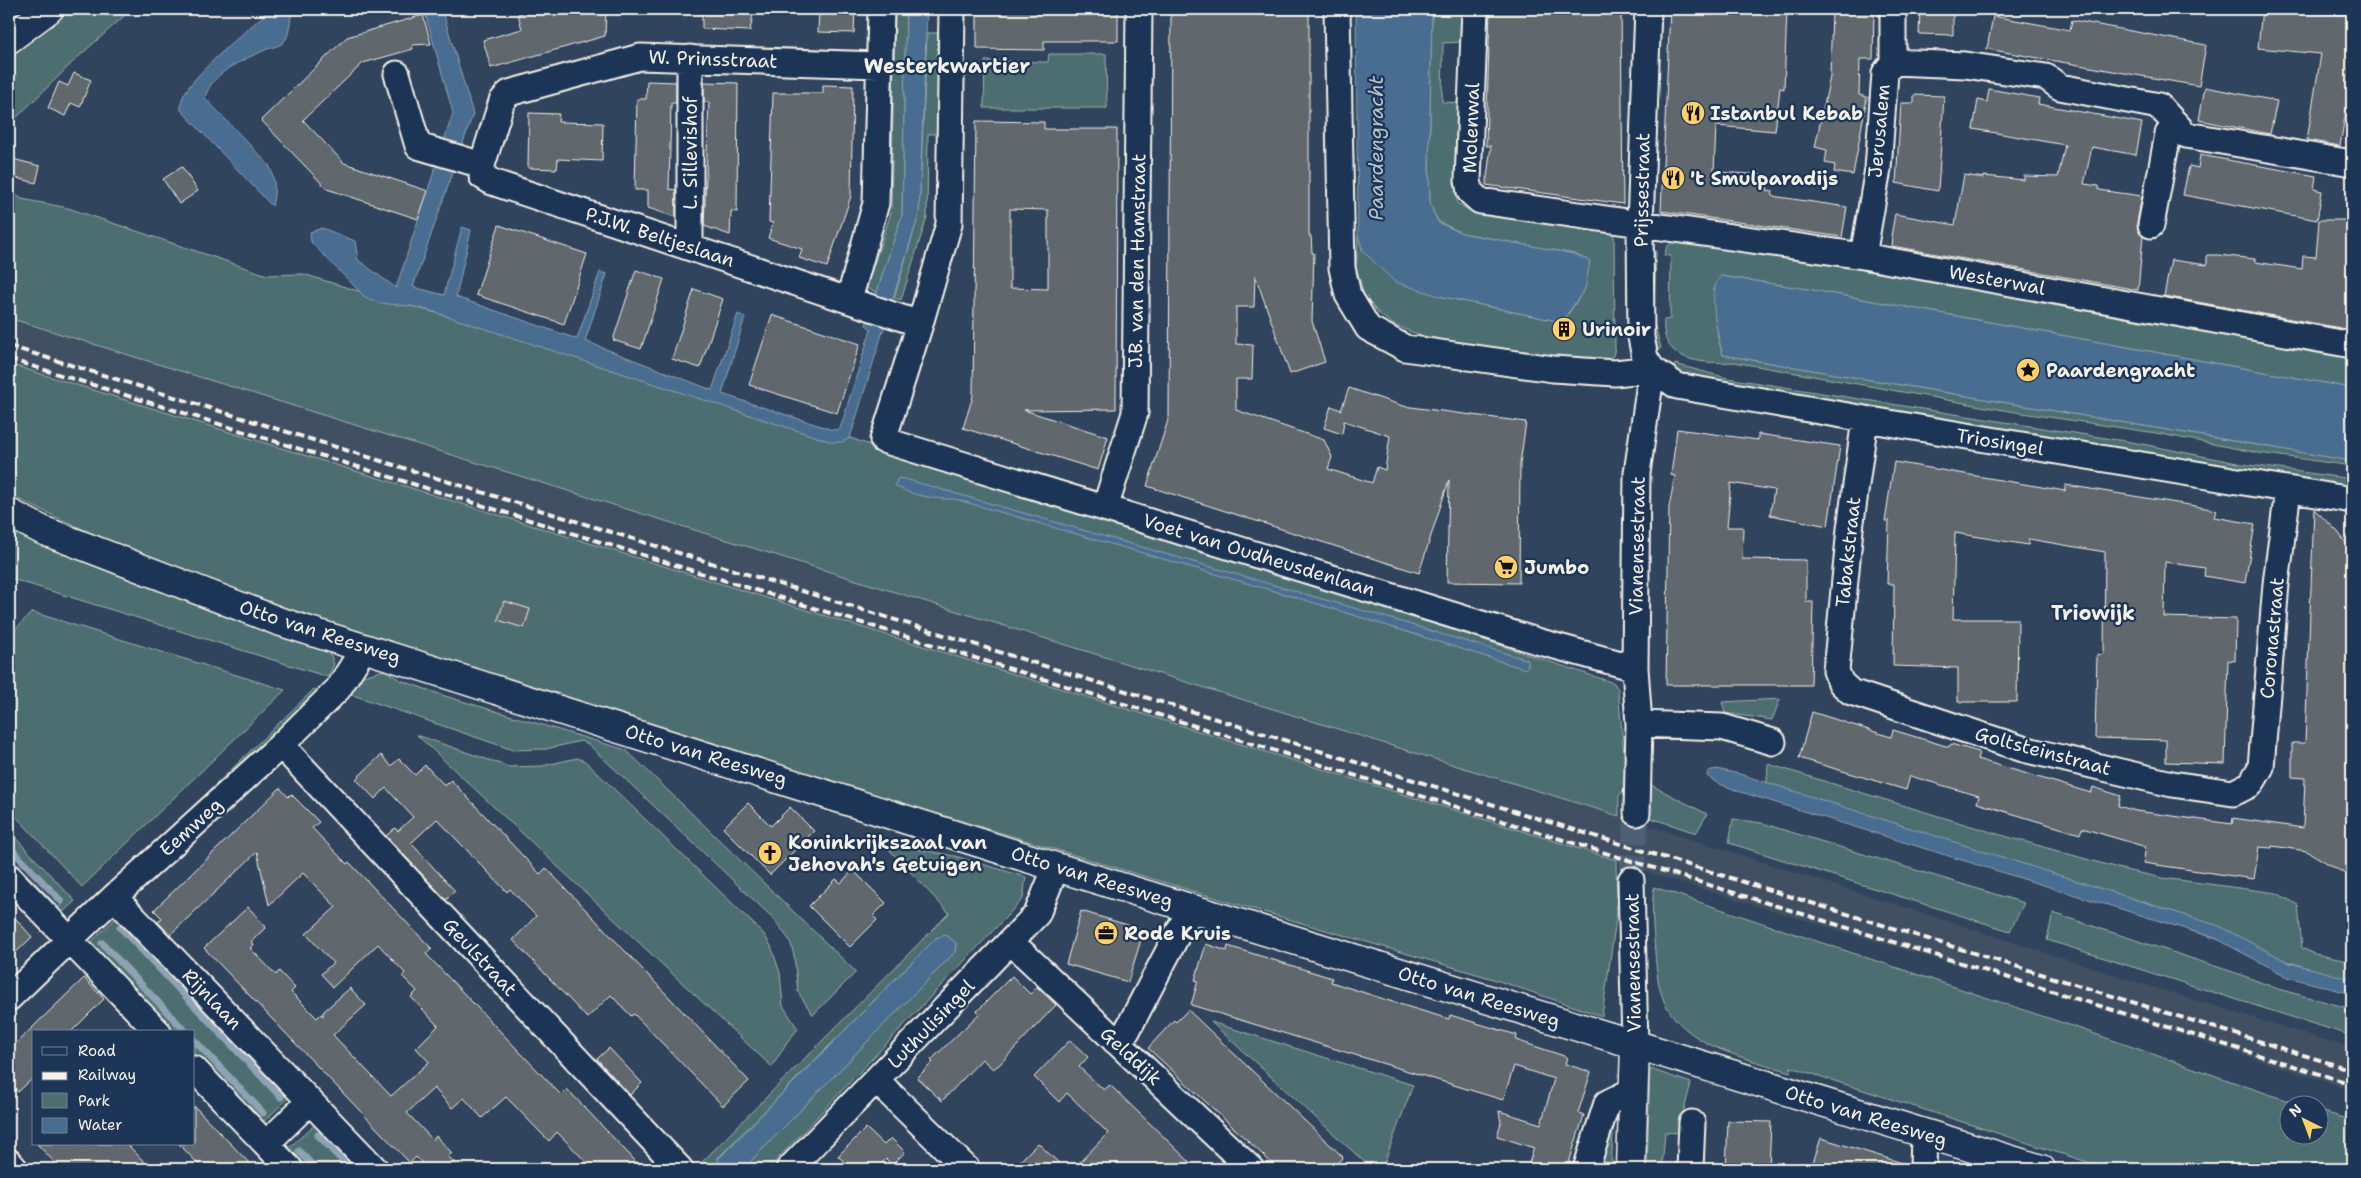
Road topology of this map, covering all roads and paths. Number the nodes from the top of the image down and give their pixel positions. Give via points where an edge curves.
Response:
1 (48, 9) edge
2 (882, 9) edge
3 (952, 9) edge
4 (1139, 9) edge
5 (1337, 9) edge
6 (1475, 9) edge
7 (1648, 9) edge
8 (1893, 9) edge
9 (9, 39) edge
10 (690, 58) junction
11 (1894, 62) junction
12 (879, 65) junction
13 (397, 74) dead end
14 (2176, 125) junction
15 (473, 162) junction
16 (2352, 163) edge
17 (1640, 224) junction
18 (2151, 225) dead end
19 (690, 247) junction
20 (1863, 256) junction
21 (854, 302) junction
22 (912, 322) junction
23 (2352, 345) edge
24 (1652, 369) junction
25 (1865, 419) junction
26 (2288, 490) junction
27 (2352, 500) edge
28 (1105, 508) junction
29 (9, 513) edge
30 (364, 648) junction
31 (1635, 668) junction
32 (1841, 683) joint
33 (1639, 724) junction
34 (1773, 742) dead end
35 (281, 745) junction
36 (2251, 784) joint
37 (1637, 813) tunnel mouth
38 (1056, 867) junction
39 (9, 877) edge
40 (1632, 880) tunnel mouth
41 (114, 897) junction
42 (1192, 908) junction
43 (70, 940) junction
44 (1011, 942) junction
45 (9, 998) edge
46 (156, 1030) edge
47 (1115, 1041) junction
48 (1635, 1046) junction
49 (195, 1070) edge
50 (876, 1080) junction
51 (1634, 1090) junction
52 (309, 1102) junction
53 (1692, 1123) dead end
54 (1924, 1134) junction
55 (266, 1144) junction
56 (9, 1162) edge
57 (16, 1169) edge
58 (290, 1169) edge
59 (375, 1169) edge
60 (680, 1169) edge
61 (789, 1169) edge
62 (967, 1169) edge
63 (1251, 1169) edge
64 (1586, 1169) edge
65 (1631, 1169) edge
66 (1690, 1169) edge
67 (1923, 1169) edge
68 (2041, 1169) edge

1 - 9 street
2 - 12 street
3 - 22 street via 948,224
4 - 28 street, J.B. van den Hamstraat via 1135,413
5 - 24 street via 1342,268 1348,295 1368,328 1405,348 1553,369 1615,373
6 - 17 street, Molenwal via 1470,192 1480,201
7 - 17 street, Prijssestraat
8 - 11 street, Jerusalem
10 - 12 street, W. Prinsstraat
10 - 15 street, W. Prinsstraat via 640,57 509,93 502,101
10 - 19 street, L. Sillevishof
11 - 14 street via 1965,65 2046,77 2060,87 2159,106
11 - 20 street, Jerusalem via 1885,73 1878,168
12 - 21 street via 876,203
13 - 15 street via 418,146
14 - 16 street via 2186,135
14 - 18 street via 2168,134
15 - 19 street, P.J.W. Beltjeslaan via 482,176 492,182
17 - 20 street, Westerwal
17 - 24 street, Prijssestraat via 1641,337 1645,358
19 - 21 street, P.J.W. Beltjeslaan
20 - 23 street, Westerwal
21 - 22 street, P.J.W. Beltjeslaan
22 - 28 street, Voet van Oudheusdenlaan via 883,440
24 - 25 street, Triosingel via 1677,386
24 - 31 street, Vianensestraat via 1637,474
25 - 26 street, Triosingel
25 - 32 street, Tabakstraat via 1836,671
26 - 27 street, Triosingel
26 - 36 street, Coronastraat via 2276,584 2261,768
28 - 31 street, Voet van Oudheusdenlaan
29 - 30 street, Otto van Reesweg via 42,530 269,617
30 - 35 street, Eemweg via 338,690
30 - 38 street, Otto van Reesweg
31 - 33 street, Vianensestraat
32 - 36 street, Goltsteinstraat via 1851,692 2046,755 2172,784 2225,792 2234,793
33 - 34 street via 1722,727
33 - 37 street, Vianensestraat
35 - 41 street, Eemweg
35 - 60 street, Geulstraat
38 - 42 street, Otto van Reesweg
38 - 44 street, Luthulisingel via 1037,914
39 - 43 street
40 - 48 street, Vianensestraat
41 - 43 street, Eemweg
41 - 52 street, Rijnlaan
42 - 47 street via 1127,1031
42 - 48 street, Otto van Reesweg
43 - 45 street, Eemweg
43 - 46 street
44 - 47 street, Gelddijk
44 - 50 street, Luthulisingel
47 - 63 street, Gelddijk
48 - 51 street
48 - 54 street, Otto van Reesweg
49 - 55 street
50 - 61 street, Luthulisingel
50 - 62 street
51 - 64 street via 1607,1103
51 - 65 street
52 - 55 street
52 - 59 street, Rijnlaan
53 - 66 street
54 - 67 street
54 - 68 street, Otto van Reesweg
55 - 58 street
56 - 57 street

